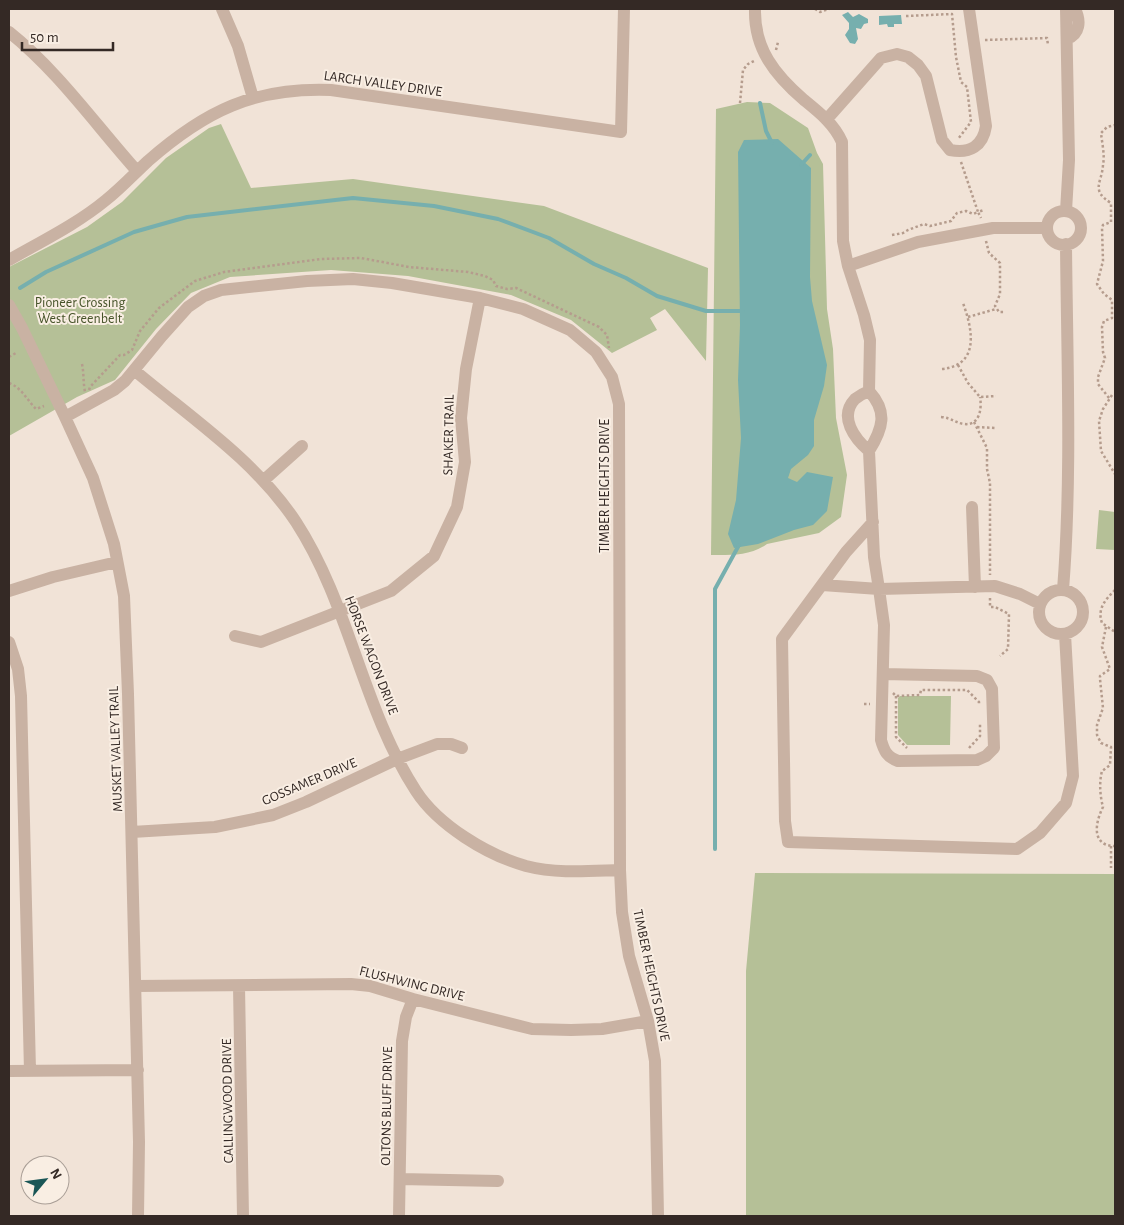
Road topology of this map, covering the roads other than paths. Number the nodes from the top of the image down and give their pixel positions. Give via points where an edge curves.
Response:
1 (222, 9) edge
2 (624, 9) edge
3 (755, 9) edge
4 (969, 9) edge
5 (1066, 9) edge
6 (1076, 9) edge
7 (9, 32) edge
8 (1067, 39) junction
9 (253, 98) junction
10 (827, 119) junction
11 (137, 171) junction
12 (1066, 211) junction
13 (1047, 228) junction
14 (1066, 244) junction
15 (9, 260) edge
16 (848, 266) junction
17 (480, 298) junction
18 (9, 305) edge
19 (134, 370) junction
20 (869, 391) junction
21 (65, 416) junction
22 (302, 446) dead end
23 (869, 451) junction
24 (264, 480) junction
25 (972, 507) dead end
26 (873, 522) junction
27 (117, 562) junction
28 (822, 585) junction
29 (975, 587) junction
30 (879, 589) junction
31 (1063, 590) junction
32 (9, 591) edge
33 (1040, 604) junction
34 (339, 611) junction
35 (1065, 634) junction
36 (235, 636) dead end
37 (9, 642) edge
38 (883, 674) junction
39 (462, 748) dead end
40 (397, 759) junction
41 (132, 832) junction
42 (620, 870) junction
43 (136, 986) junction
44 (239, 986) junction
45 (413, 999) junction
46 (648, 1021) junction
47 (138, 1070) junction
48 (9, 1071) edge
49 (30, 1071) junction
50 (400, 1179) junction
51 (498, 1181) dead end
52 (138, 1216) edge
53 (243, 1216) edge
54 (399, 1216) edge
55 (658, 1216) edge

1 - 9 street via 238,46
2 - 9 street, LARCH VALLEY DRIVE via 620,132 331,90 282,91
3 - 10 street via 759,40 768,62 791,88
4 - 10 street via 986,126 984,138 978,145 967,151 950,150 942,140 926,76 908,57 897,54 881,58
5 - 8 street
6 - 8 street via 1079,27
7 - 11 street via 51,71
8 - 12 street via 1069,160
9 - 11 street, LARCH VALLEY DRIVE via 227,107 190,127
10 - 16 street via 842,142 843,241
11 - 15 street, LARCH VALLEY DRIVE via 91,212
12 - 13 street via 1051,217
12 - 14 street via 1081,225 1076,240
13 - 14 street via 1055,242
13 - 16 street via 992,228 918,242
14 - 31 street via 1067,542
16 - 20 street via 870,340
17 - 19 street, TIMBER HEIGHTS DRIVE via 353,279 307,280 221,290 188,307
17 - 34 street, SHAKER TRAIL via 460,418 465,462 457,507 434,556 391,591
17 - 42 street, TIMBER HEIGHTS DRIVE via 523,309 570,330 596,352 612,377 619,404
18 - 21 street, MUSKET VALLEY TRAIL
19 - 21 street, TIMBER HEIGHTS DRIVE via 114,390
19 - 24 street, HORSE WAGON DRIVE
20 - 23 street via 881,409 881,426
20 - 23 street via 856,398 850,406 848,421 850,431
21 - 27 street, MUSKET VALLEY TRAIL via 93,478
22 - 24 street
23 - 26 street
24 - 34 street, HORSE WAGON DRIVE via 307,541
25 - 29 street
26 - 28 street
26 - 30 street
27 - 32 street
27 - 41 street, MUSKET VALLEY TRAIL via 124,596
28 - 30 street
28 - 35 street via 782,639 788,842 1017,849 1040,833 1066,803 1073,776
29 - 30 street
29 - 33 street via 995,586
30 - 38 street via 884,625
31 - 33 street via 1049,593
31 - 35 street via 1076,596 1083,615 1077,627
33 - 35 street via 1038,611 1042,624 1052,633
34 - 36 street, SHAKER TRAIL via 261,642
34 - 40 street, HORSE WAGON DRIVE
37 - 49 street via 18,669 21,696
38 - 38 street via 881,740 891,759 977,760 994,748 992,689 987,680 977,676
39 - 40 street, GOSSAMER DRIVE via 437,744
40 - 41 street, GOSSAMER DRIVE via 273,815 215,828
40 - 42 street, HORSE WAGON DRIVE via 417,792 440,818 481,848 526,866 567,872
41 - 43 street, MUSKET VALLEY TRAIL
42 - 46 street, TIMBER HEIGHTS DRIVE via 622,912 630,956
43 - 44 street, FLUSHWING DRIVE
43 - 47 street, MUSKET VALLEY TRAIL
44 - 45 street, FLUSHWING DRIVE via 352,984
44 - 53 street, CALLINGWOOD DRIVE
45 - 46 street, FLUSHWING DRIVE via 532,1028 602,1029
45 - 50 street, OLTONS BLUFF DRIVE via 402,1041
46 - 55 street, TIMBER HEIGHTS DRIVE via 655,1062
47 - 49 street
47 - 52 street, MUSKET VALLEY TRAIL
48 - 49 street
50 - 51 street
50 - 54 street, OLTONS BLUFF DRIVE

